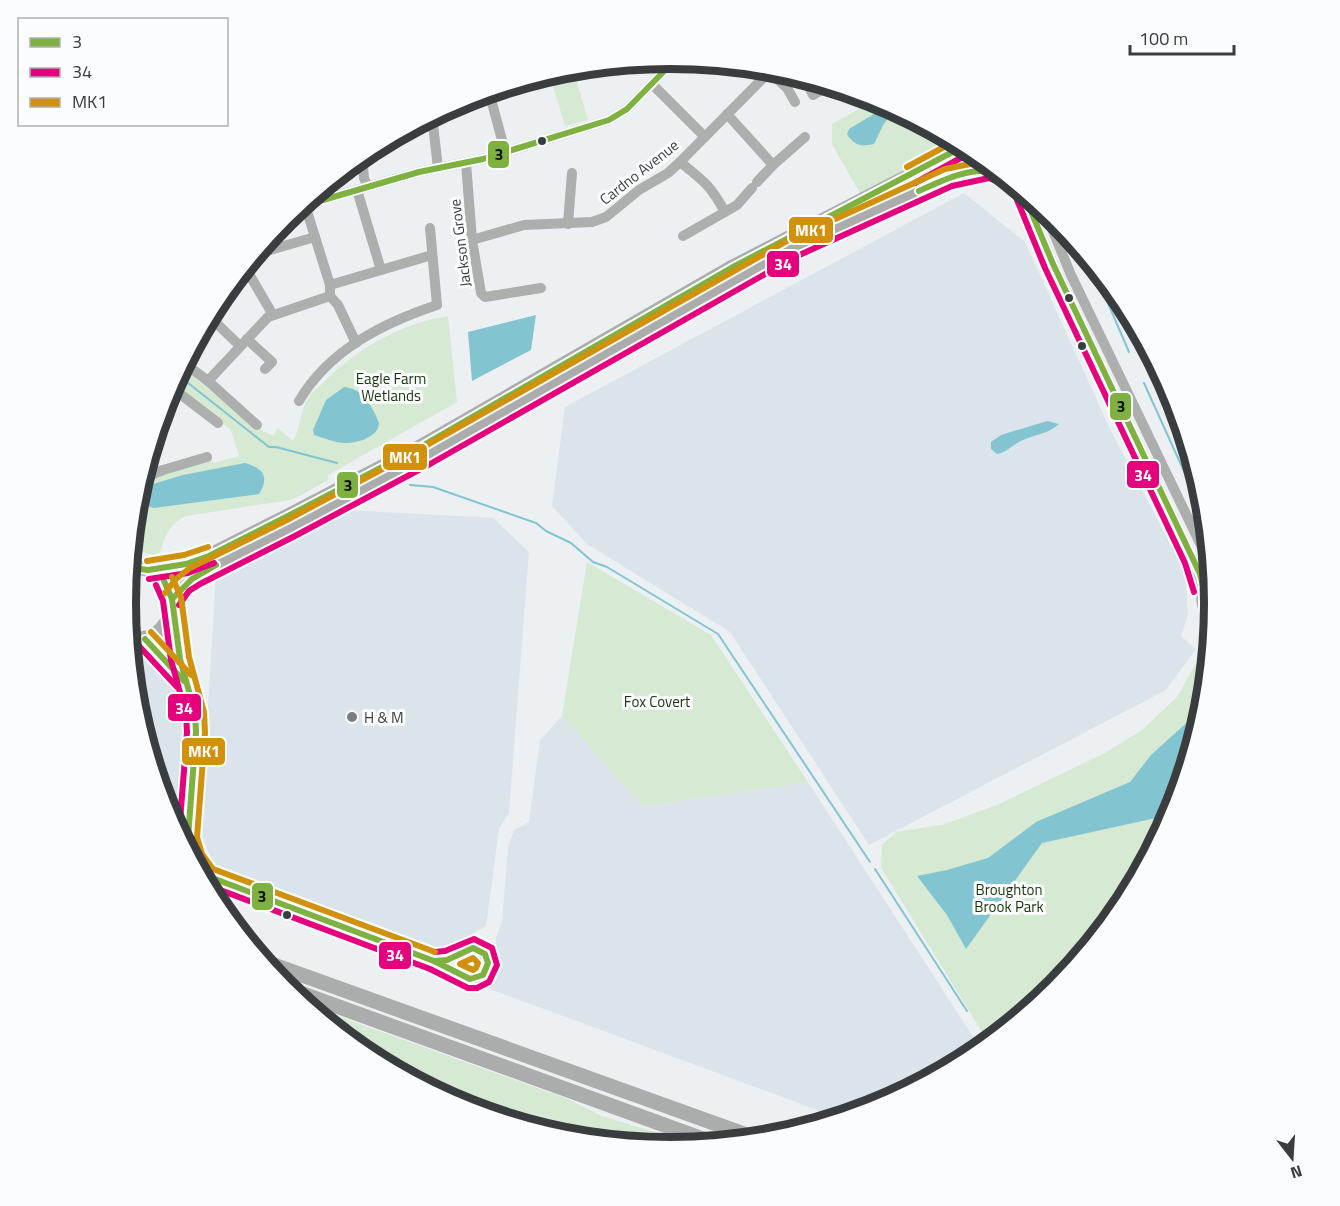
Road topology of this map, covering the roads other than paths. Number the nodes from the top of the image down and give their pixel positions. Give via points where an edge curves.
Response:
1 (666, 69) edge
2 (761, 77) edge
3 (778, 80) edge
4 (652, 84) junction
5 (809, 87) edge
6 (820, 91) edge
7 (491, 100) edge
8 (795, 102) dead end
9 (727, 114) junction
10 (433, 125) edge
11 (705, 137) junction
12 (805, 137) dead end
13 (506, 151) junction
14 (956, 152) edge
15 (680, 162) junction
16 (466, 163) junction
17 (773, 165) junction
18 (363, 166) edge
19 (438, 168) junction
20 (985, 172) edge
21 (572, 173) dead end
22 (362, 189) junction
23 (319, 201) edge
24 (1030, 209) edge
25 (725, 212) junction
26 (305, 213) edge
27 (568, 224) junction
28 (430, 228) dead end
29 (1053, 230) edge
30 (315, 237) junction
31 (683, 237) dead end
32 (472, 240) junction
33 (270, 250) edge
34 (432, 255) junction
35 (381, 270) junction
36 (249, 274) edge
37 (541, 288) dead end
38 (330, 291) junction
39 (273, 315) junction
40 (217, 322) edge
41 (244, 342) junction
42 (356, 342) junction
43 (191, 368) edge
44 (265, 369) dead end
45 (208, 381) junction
46 (179, 394) edge
47 (299, 401) dead end
48 (218, 423) dead end
49 (257, 425) dead end
50 (207, 457) dead end
51 (152, 475) edge
52 (1200, 544) edge
53 (137, 568) edge
54 (148, 570) junction
55 (1203, 589) joint
56 (172, 603) junction
57 (1204, 612) edge
58 (137, 639) edge
59 (137, 641) edge
60 (186, 683) junction
61 (188, 833) edge
62 (213, 878) edge
63 (461, 954) junction
64 (434, 961) junction
65 (280, 967) edge
66 (461, 973) junction
67 (309, 996) edge
68 (739, 1132) edge
69 (695, 1136) edge

1 - 4 street
2 - 9 street, Cardno Avenue
3 - 8 street, Cardno Avenue
4 - 11 street
4 - 13 street via 627,109 609,120
5 - 6 street via 813,95
7 - 13 street
9 - 11 street, Cardno Avenue
9 - 17 street
10 - 19 street
11 - 15 street, Cardno Avenue
12 - 17 street
13 - 16 street
14 - 54 highway via 731,268 415,450 286,517 209,556
15 - 25 street via 705,181
15 - 27 street, Cardno Avenue via 606,217
16 - 19 street
16 - 32 street, Jackson Grove
17 - 25 street via 737,205
18 - 22 street
19 - 22 street
20 - 56 highway via 949,177 791,249 426,456 195,576 183,585
21 - 27 street
22 - 23 street
22 - 35 street
24 - 55 street
25 - 31 street
26 - 30 street
27 - 32 street, Cardno Avenue via 524,225
28 - 34 street
29 - 52 street
30 - 33 street
30 - 38 street
32 - 37 street, Jackson Grove via 481,294 485,297
34 - 35 street
34 - 42 street via 437,305 382,326
35 - 38 street
36 - 39 street
38 - 39 street
38 - 42 street
39 - 41 street
40 - 41 street
41 - 44 street via 272,362
41 - 45 street
42 - 47 street via 322,370
43 - 45 street
45 - 49 street
46 - 48 street
50 - 51 street
53 - 54 highway
54 - 56 highway via 164,581
55 - 57 street
56 - 58 highway via 164,627 155,635
56 - 60 street
59 - 60 street via 159,652
60 - 61 street via 196,732
62 - 64 street
63 - 64 street
63 - 66 street via 457,962
63 - 66 street via 477,949 485,954 488,963 478,978 470,979
64 - 66 street
65 - 68 highway
67 - 69 highway

